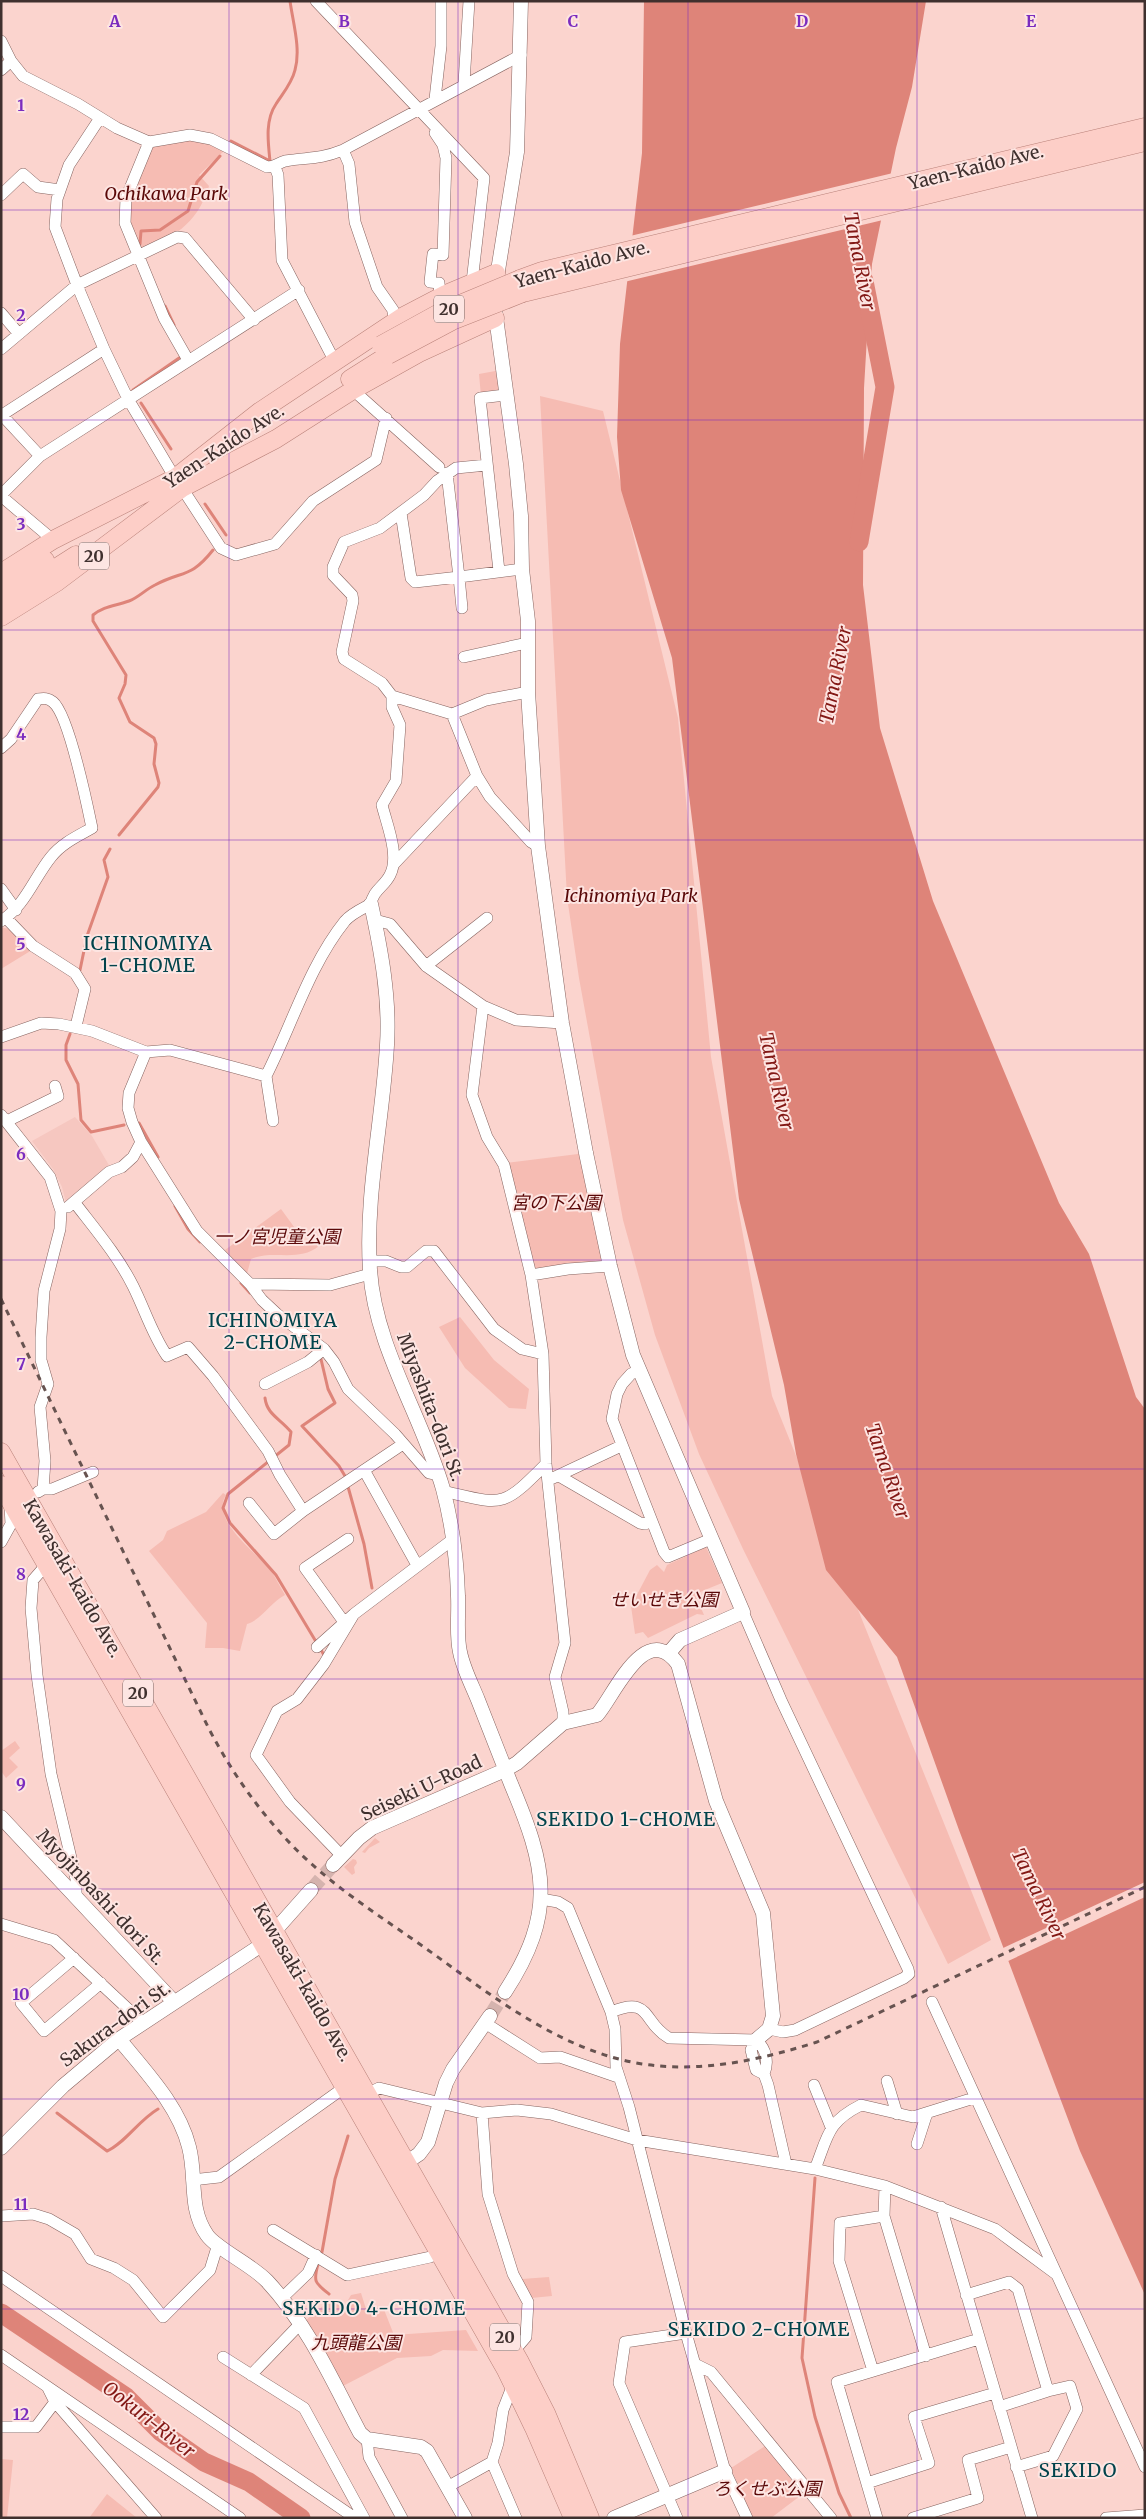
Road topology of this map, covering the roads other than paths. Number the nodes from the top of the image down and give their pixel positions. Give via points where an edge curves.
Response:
1 (316, 1) edge
2 (441, 1) edge
3 (469, 1) edge
4 (521, 1) edge
5 (1, 41) edge
6 (521, 55) junction
7 (11, 61) junction
8 (1, 70) edge
9 (464, 83) junction
10 (435, 99) junction
11 (419, 108) junction
12 (100, 118) junction
13 (1145, 127) edge
14 (149, 142) junction
15 (1145, 142) edge
16 (343, 150) junction
17 (275, 167) junction
18 (60, 190) junction
19 (1, 194) edge
20 (137, 254) junction
21 (496, 274) junction
22 (543, 279) junction
23 (472, 282) junction
24 (77, 285) junction
25 (299, 290) junction
26 (440, 296) junction
27 (1, 313) edge
28 (495, 318) junction
29 (254, 320) junction
30 (394, 321) junction
31 (19, 334) junction
32 (1, 348) edge
33 (104, 349) junction
34 (187, 359) junction
35 (336, 362) junction
36 (353, 390) junction
37 (505, 395) junction
38 (128, 399) junction
39 (2, 414) edge
40 (386, 418) junction
41 (40, 456) junction
42 (486, 465) junction
43 (443, 470) junction
44 (178, 483) junction
45 (1, 495) edge
46 (401, 513) junction
47 (53, 540) junction
48 (522, 570) junction
49 (499, 572) junction
50 (1, 573) edge
51 (459, 577) junction
52 (1, 588) edge
53 (1, 602) edge
54 (462, 608) dead end
55 (1, 618) edge
56 (527, 643) junction
57 (464, 657) dead end
58 (528, 692) junction
59 (392, 696) junction
60 (452, 714) junction
61 (1, 748) edge
62 (477, 776) junction
63 (538, 846) junction
64 (394, 864) junction
65 (1, 889) edge
66 (371, 904) junction
67 (16, 910) junction
68 (487, 918) dead end
69 (4, 920) edge
70 (375, 920) junction
71 (426, 966) junction
72 (483, 1006) junction
73 (562, 1023) junction
74 (76, 1026) junction
75 (1, 1037) edge
76 (146, 1052) junction
77 (266, 1076) junction
78 (56, 1086) dead end
79 (4, 1118) edge
80 (272, 1121) dead end
81 (141, 1142) junction
82 (75, 1202) junction
83 (60, 1212) junction
84 (610, 1266) junction
85 (370, 1267) junction
86 (530, 1275) junction
87 (250, 1284) junction
88 (321, 1352) junction
89 (543, 1354) junction
90 (639, 1370) junction
91 (265, 1384) dead end
92 (403, 1444) junction
93 (621, 1446) junction
94 (1, 1452) edge
95 (546, 1464) junction
96 (364, 1470) junction
97 (93, 1472) dead end
98 (438, 1475) junction
99 (554, 1478) junction
100 (1, 1485) edge
101 (43, 1489) junction
102 (443, 1491) junction
103 (13, 1497) edge
104 (249, 1503) dead end
105 (303, 1511) junction
106 (651, 1521) junction
107 (348, 1539) dead end
108 (711, 1539) junction
109 (452, 1540) junction
110 (1, 1542) edge
111 (46, 1565) junction
112 (417, 1565) junction
113 (743, 1612) junction
114 (354, 1614) junction
115 (344, 1622) junction
116 (318, 1647) dead end
117 (668, 1654) junction
118 (563, 1723) junction
119 (505, 1770) junction
120 (1, 1817) edge
121 (337, 1860) joint
122 (311, 1890) tunnel mouth
123 (76, 1896) junction
124 (541, 1899) junction
125 (1, 1924) edge
126 (269, 1939) junction
127 (74, 1958) junction
128 (100, 1983) junction
129 (505, 1992) tunnel mouth
130 (174, 2002) junction
131 (932, 2002) dead end
132 (611, 2012) junction
133 (487, 2020) joint
134 (143, 2023) junction
135 (769, 2028) junction
136 (119, 2039) junction
137 (756, 2040) junction
138 (618, 2077) junction
139 (887, 2081) dead end
140 (814, 2085) dead end
141 (345, 2087) junction
142 (367, 2094) junction
143 (974, 2098) junction
144 (439, 2102) junction
145 (482, 2112) junction
146 (897, 2114) junction
147 (927, 2114) junction
148 (831, 2127) junction
149 (637, 2140) junction
150 (3, 2143) edge
151 (917, 2144) dead end
152 (786, 2164) junction
153 (400, 2167) junction
154 (816, 2169) junction
155 (192, 2180) junction
156 (884, 2186) junction
157 (941, 2207) junction
158 (1, 2216) edge
159 (884, 2216) junction
160 (273, 2230) dead end
161 (218, 2244) junction
162 (439, 2253) junction
163 (316, 2255) junction
164 (1056, 2274) junction
165 (1, 2276) edge
166 (966, 2295) junction
167 (282, 2298) junction
168 (301, 2322) junction
169 (686, 2333) junction
170 (979, 2339) junction
171 (514, 2351) junction
172 (1, 2355) edge
173 (926, 2356) junction
174 (223, 2357) dead end
175 (695, 2364) junction
176 (873, 2371) junction
177 (251, 2375) junction
178 (514, 2386) junction
179 (48, 2388) junction
180 (994, 2390) junction
181 (1048, 2391) junction
182 (55, 2402) junction
183 (999, 2407) junction
184 (1, 2427) edge
185 (367, 2439) junction
186 (1011, 2447) junction
187 (492, 2462) junction
188 (1016, 2467) junction
189 (1145, 2467) edge
190 (725, 2471) junction
191 (867, 2483) junction
192 (449, 2486) junction
193 (667, 2495) junction
194 (1145, 2515) edge
195 (920, 2517) edge
196 (156, 2518) edge
197 (240, 2518) edge
198 (355, 2518) edge
199 (364, 2518) edge
200 (402, 2518) edge
201 (465, 2518) edge
202 (516, 2518) edge
203 (572, 2518) edge
204 (590, 2518) edge
205 (614, 2518) edge
206 (677, 2518) edge
207 (747, 2518) edge
208 (831, 2518) edge
209 (877, 2518) edge
210 (1032, 2518) edge
211 (1106, 2518) edge

1 - 11 street
2 - 10 street via 441,46
3 - 9 street
4 - 6 street
5 - 7 street
6 - 9 street
6 - 21 street via 517,152
7 - 8 street
7 - 12 street via 23,76
9 - 10 street
10 - 11 street
11 - 16 street
11 - 23 street via 484,178
11 - 26 street via 443,145 446,158 443,255 433,254 430,282 439,284
12 - 14 street
12 - 18 street via 69,165
13 - 22 main road, Yaen-Kaido Ave. / 20
14 - 17 street via 190,135 210,139
14 - 20 street via 126,198 126,223
15 - 22 main road, Yaen-Kaido Ave. / 20
16 - 17 street via 323,158 282,162
16 - 30 street via 349,164 355,222 377,287 393,310
17 - 25 street via 282,260
18 - 19 street via 38,187 23,174
18 - 24 street via 55,227
20 - 24 street
20 - 29 street via 177,236 185,238
20 - 34 street via 164,318
21 - 23 main road
21 - 28 street
22 - 44 main road, Yaen-Kaido Ave. / 20, bridge via 441,312
23 - 26 main road
24 - 31 street
24 - 33 street
25 - 29 street
25 - 35 street
26 - 30 main road
27 - 31 street
28 - 36 main road via 431,347
28 - 37 street
29 - 34 street
30 - 35 main road
31 - 32 street
33 - 38 street
33 - 39 street
34 - 38 street
35 - 44 main road via 259,412
36 - 40 street
36 - 44 main road via 276,439
37 - 42 street via 480,398
37 - 48 street via 518,480
38 - 41 street
38 - 44 street
39 - 41 street
40 - 43 street
40 - 44 street via 376,460 313,501 275,544 236,555 221,548
41 - 45 street
42 - 43 street
42 - 49 street
43 - 46 street via 424,495
43 - 51 street
44 - 47 main road, 20
44 - 52 main road, Yaen-Kaido Ave. / 20
44 - 53 main road, Yaen-Kaido Ave. / 20
44 - 55 main road, 20 via 58,582
45 - 47 street
46 - 51 street via 411,578 415,582
46 - 59 street via 380,528 344,542 333,567 333,575 352,595 354,602 342,652 344,659 382,683
47 - 50 main road, 20
48 - 49 street
48 - 56 street via 528,621
49 - 51 street
51 - 54 street
56 - 57 street
56 - 58 street
58 - 60 street via 486,700
58 - 63 street
59 - 60 street
59 - 64 street via 392,707 400,725 396,781 382,805
60 - 62 street
61 - 67 street via 11,739 38,698 45,697 54,703 74,752 92,828 64,844 51,856
62 - 63 street via 504,814
62 - 64 street
63 - 73 street
64 - 66 street via 390,877 372,896
65 - 67 street
66 - 70 street, Miyashita-dori St.
66 - 77 street via 346,920 322,958
67 - 69 street
68 - 71 street
69 - 74 street via 33,946 75,973 85,989
70 - 71 street via 390,924
70 - 85 street, Miyashita-dori St. via 388,1021 369,1233
71 - 72 street
72 - 73 street via 516,1020
72 - 86 street via 472,1095 487,1137 504,1165
73 - 84 street
74 - 75 street via 41,1023
74 - 76 street
76 - 77 street via 170,1050
76 - 81 street via 129,1093 128,1108
77 - 80 street
78 - 79 street via 58,1096
79 - 83 street via 50,1177
81 - 82 street via 133,1157 122,1167 109,1172
81 - 87 street via 197,1231
82 - 83 street
82 - 105 street via 119,1262 152,1333 167,1356 188,1347 268,1451
83 - 101 street via 60,1228 44,1291 41,1337 41,1360 48,1384 40,1407 45,1461
84 - 86 street
84 - 90 street via 632,1355
85 - 87 street via 330,1285
85 - 89 street via 386,1261 407,1266 426,1251 434,1251 494,1329 522,1350
85 - 98 street, Miyashita-dori St. via 375,1307 387,1345
86 - 89 street
87 - 88 street via 262,1300
88 - 91 street
88 - 92 street via 334,1362 348,1390
89 - 95 street
90 - 93 street via 622,1384 614,1407 612,1419
90 - 108 street
92 - 96 street
92 - 98 street via 429,1473
93 - 99 street
93 - 106 street
94 - 103 main road, Kawasaki-kaido Ave. / 20
95 - 99 street
95 - 102 street via 521,1489 499,1502
96 - 105 street
96 - 112 street
97 - 101 street via 52,1489
98 - 102 street, Miyashita-dori St.
99 - 106 street via 640,1523
99 - 118 street via 565,1643 555,1677
100 - 103 main road, Kawasaki-kaido Ave. / 20
101 - 103 street
102 - 109 street, Miyashita-dori St.
103 - 110 street via 11,1524
103 - 111 main road, Kawasaki-kaido Ave. / 20
103 - 126 main road, Kawasaki-kaido Ave. / 20
104 - 105 street via 274,1534
106 - 108 street via 668,1557
107 - 115 street via 305,1568
108 - 113 street
109 - 112 street
109 - 119 street, Miyashita-dori St. via 460,1652
111 - 123 street via 33,1580 31,1608 37,1675 51,1774 76,1879
111 - 126 main road, Kawasaki-kaido Ave. / 20
112 - 114 street
113 - 117 street via 680,1640
113 - 135 street via 909,1974 795,2030 783,2032
114 - 115 street
114 - 121 street via 324,1664 297,1699 277,1711 256,1755
115 - 116 street
117 - 118 street via 650,1653 635,1661 597,1714
117 - 135 street via 678,1664 716,1801 764,1913 773,1999
118 - 119 street, Seiseki U-Road
119 - 121 street, Seiseki U-Road via 390,1818 359,1838
119 - 124 street, Miyashita-dori St. via 538,1854
120 - 123 street, Myojinbashi-dori St.
122 - 126 street
123 - 130 street, Myojinbashi-dori St.
124 - 129 street, Miyashita-dori St. via 532,1944
124 - 132 street via 558,1902 568,1908
125 - 127 street via 54,1940
126 - 130 street, Sakura-dori St.
126 - 141 main road, Kawasaki-kaido Ave. / 20
126 - 142 main road, Kawasaki-kaido Ave. / 20
127 - 128 street
127 - 128 street via 21,2003 44,2031
128 - 134 street
130 - 134 street, Sakura-dori St.
131 - 143 street
132 - 137 street via 637,2007 648,2015 662,2034 670,2038
132 - 138 street
133 - 138 street via 540,2058 560,2057
133 - 144 street via 453,2068
134 - 136 street, Sakura-dori St.
135 - 137 street
136 - 150 street, Sakura-dori St.
136 - 155 street via 179,2120 189,2147
137 - 152 street via 752,2050 756,2070 764,2074
138 - 149 street
139 - 146 street
140 - 148 street
141 - 153 main road, Kawasaki-kaido Ave. / 20
141 - 155 street via 219,2177
142 - 144 street via 378,2088
142 - 153 main road, Kawasaki-kaido Ave. / 20
143 - 147 street
143 - 164 street
144 - 145 street
144 - 153 street via 428,2142 419,2154
145 - 149 street via 517,2110 551,2114
145 - 171 street via 488,2194 513,2274 528,2302 526,2337
146 - 147 street via 913,2117
146 - 148 street via 861,2105 844,2114
147 - 151 street
148 - 154 street
149 - 152 street
149 - 169 street
152 - 154 street
153 - 162 main road, Kawasaki-kaido Ave. / 20
153 - 171 main road, Kawasaki-kaido Ave. / 20
154 - 156 street
155 - 161 street via 196,2211 207,2235
156 - 157 street
156 - 159 street
157 - 164 street via 995,2229
157 - 166 street
158 - 161 street via 33,2214 76,2234 91,2259 133,2280 163,2317 210,2270
159 - 173 street
159 - 176 street via 840,2223 839,2261
160 - 163 street
161 - 167 street via 255,2270
162 - 163 street via 430,2258 347,2276
162 - 178 main road, Kawasaki-kaido Ave. / 20
163 - 167 street via 308,2273
164 - 189 street
165 - 198 street
166 - 170 street
166 - 181 street via 1009,2282 1018,2289
167 - 168 street
168 - 177 street
168 - 185 street via 360,2433
169 - 175 street
169 - 193 street via 626,2342 619,2383
170 - 173 street
170 - 180 street
171 - 178 street
171 - 204 main road, Kawasaki-kaido Ave. / 20 via 546,2413
172 - 179 street
173 - 176 street
174 - 177 street
175 - 190 street
175 - 208 street via 711,2372
176 - 191 street via 837,2382
177 - 199 street via 304,2408
178 - 187 street via 502,2410
178 - 203 main road, Kawasaki-kaido Ave. / 20
179 - 182 street
179 - 197 street
180 - 183 street
180 - 191 street via 914,2417 928,2463
181 - 183 street
181 - 188 street via 1070,2386 1078,2409 1053,2456
182 - 184 street via 36,2427
182 - 196 street
183 - 186 street
185 - 192 street via 425,2449
185 - 200 street via 369,2457
186 - 188 street
186 - 195 street via 968,2460 978,2498
187 - 192 street
187 - 202 street
188 - 210 street
190 - 193 street
190 - 207 street
191 - 209 street
192 - 201 street
193 - 205 street
193 - 206 street
194 - 211 street

